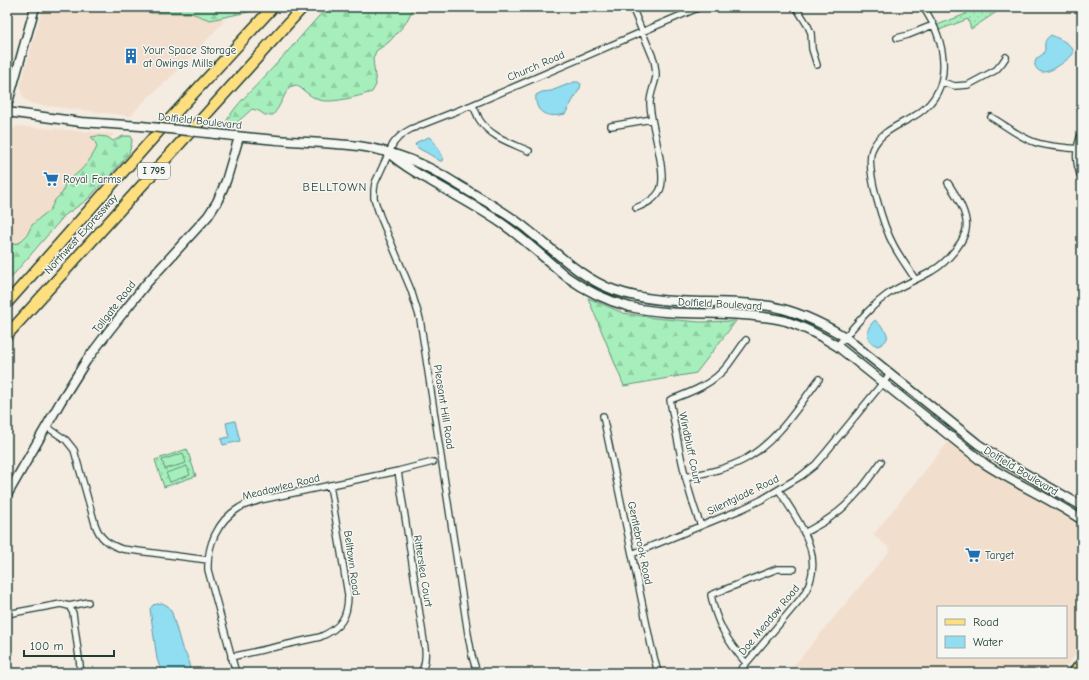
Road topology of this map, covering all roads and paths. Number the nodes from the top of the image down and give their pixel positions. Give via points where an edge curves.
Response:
1 (35, 7) edge
2 (273, 7) edge
3 (303, 7) edge
4 (632, 7) edge
5 (700, 7) edge
6 (796, 7) edge
7 (923, 7) edge
8 (933, 25) junction
9 (642, 31) junction
10 (897, 38) dead end
11 (1006, 57) dead end
12 (817, 65) dead end
13 (942, 82) junction
14 (472, 104) junction
15 (7, 106) edge
16 (7, 112) edge
17 (991, 117) dead end
18 (652, 119) junction
19 (611, 126) dead end
20 (1082, 133) edge
21 (239, 136) junction
22 (1077, 149) junction
23 (529, 151) dead end
24 (389, 153) junction
25 (1082, 178) edge
26 (948, 183) dead end
27 (636, 208) dead end
28 (915, 280) junction
29 (7, 303) edge
30 (7, 335) edge
31 (845, 337) junction
32 (746, 340) dead end
33 (837, 346) junction
34 (890, 374) junction
35 (819, 379) dead end
36 (883, 382) junction
37 (603, 416) dead end
38 (47, 427) junction
39 (433, 462) dead end
40 (881, 462) dead end
41 (398, 471) junction
42 (685, 477) junction
43 (330, 485) junction
44 (779, 490) junction
45 (7, 495) edge
46 (1082, 506) edge
47 (1082, 520) edge
48 (701, 526) junction
49 (804, 533) junction
50 (632, 554) junction
51 (208, 560) junction
52 (794, 569) dead end
53 (88, 602) dead end
54 (69, 606) junction
55 (7, 614) edge
56 (231, 657) junction
57 (1082, 662) edge
58 (746, 663) junction
59 (81, 673) edge
60 (236, 673) edge
61 (421, 673) edge
62 (477, 673) edge
63 (658, 673) edge
64 (738, 673) edge
65 (1073, 673) edge

1 - 15 main road
2 - 29 highway, Northwest Expressway / I 795
3 - 30 highway, Northwest Expressway / I 795
4 - 9 street
5 - 9 street, Church Road
6 - 12 street via 811,33
7 - 8 street
8 - 10 street
8 - 13 street via 941,49
9 - 14 street, Church Road
9 - 18 street via 656,68 650,102
11 - 13 street via 996,70 968,85 955,86
13 - 28 street via 929,104 879,138 870,160 871,176 888,233
14 - 23 street via 479,119 493,134
14 - 24 street, Church Road via 403,133 397,138
16 - 21 main road, Dolfield Boulevard, bridge via 81,122
17 - 22 street via 1035,143
18 - 19 street
18 - 27 street via 662,182 660,191 654,198
20 - 22 street
21 - 24 main road, Dolfield Boulevard via 350,145
21 - 38 main road, Tollgate Road via 224,186 214,207 146,284 108,332 72,383
22 - 25 street via 1077,161
24 - 31 main road, Dolfield Boulevard via 429,167 491,204 600,284 652,300 771,306 811,319
24 - 33 main road, Dolfield Boulevard via 399,162 504,225 568,277 609,300 650,311 749,315 785,321 805,328
24 - 62 street, Pleasant Hill Road via 375,183 374,198 420,319 468,634
26 - 28 street via 966,219 965,233 960,244 942,264
28 - 31 street via 881,300
31 - 33 street
31 - 34 main road, Dolfield Boulevard
32 - 42 street, Windbluff Court via 718,375 698,389 670,400
33 - 36 main road, Dolfield Boulevard
34 - 36 street, Silentglade Road
34 - 46 main road, Dolfield Boulevard via 995,456
35 - 42 street via 780,429 754,453 719,470
36 - 44 street, Silentglade Road via 814,465
36 - 47 main road, Dolfield Boulevard via 985,464
37 - 50 street, Gentlebrook Road
38 - 45 main road, Tollgate Road
38 - 51 street via 66,440 74,450 97,532 106,542 122,549
39 - 41 street, Meadowlea Road
40 - 49 street via 862,489 842,509
41 - 43 street, Meadowlea Road
41 - 61 street, Ritterslea Court via 425,648 425,664
42 - 48 street, Windbluff Court
43 - 51 street, Meadowlea Road via 260,500 239,508 222,522 217,530
43 - 56 street, Belltown Road via 348,595 343,620 338,627 320,637
44 - 48 street, Silentglade Road
44 - 49 street, Doe Meadow Road
48 - 50 street, Silentglade Road
49 - 58 street, Doe Meadow Road via 812,558 810,583 802,597
50 - 63 street, Gentlebrook Road
51 - 56 street, Meadowlea Road via 208,570
52 - 58 street via 777,569 711,595 713,608 722,629
53 - 54 street
54 - 55 street via 61,604
54 - 59 street via 73,613
56 - 60 street, Meadowlea Road
57 - 65 main road
58 - 64 street, Doe Meadow Road

